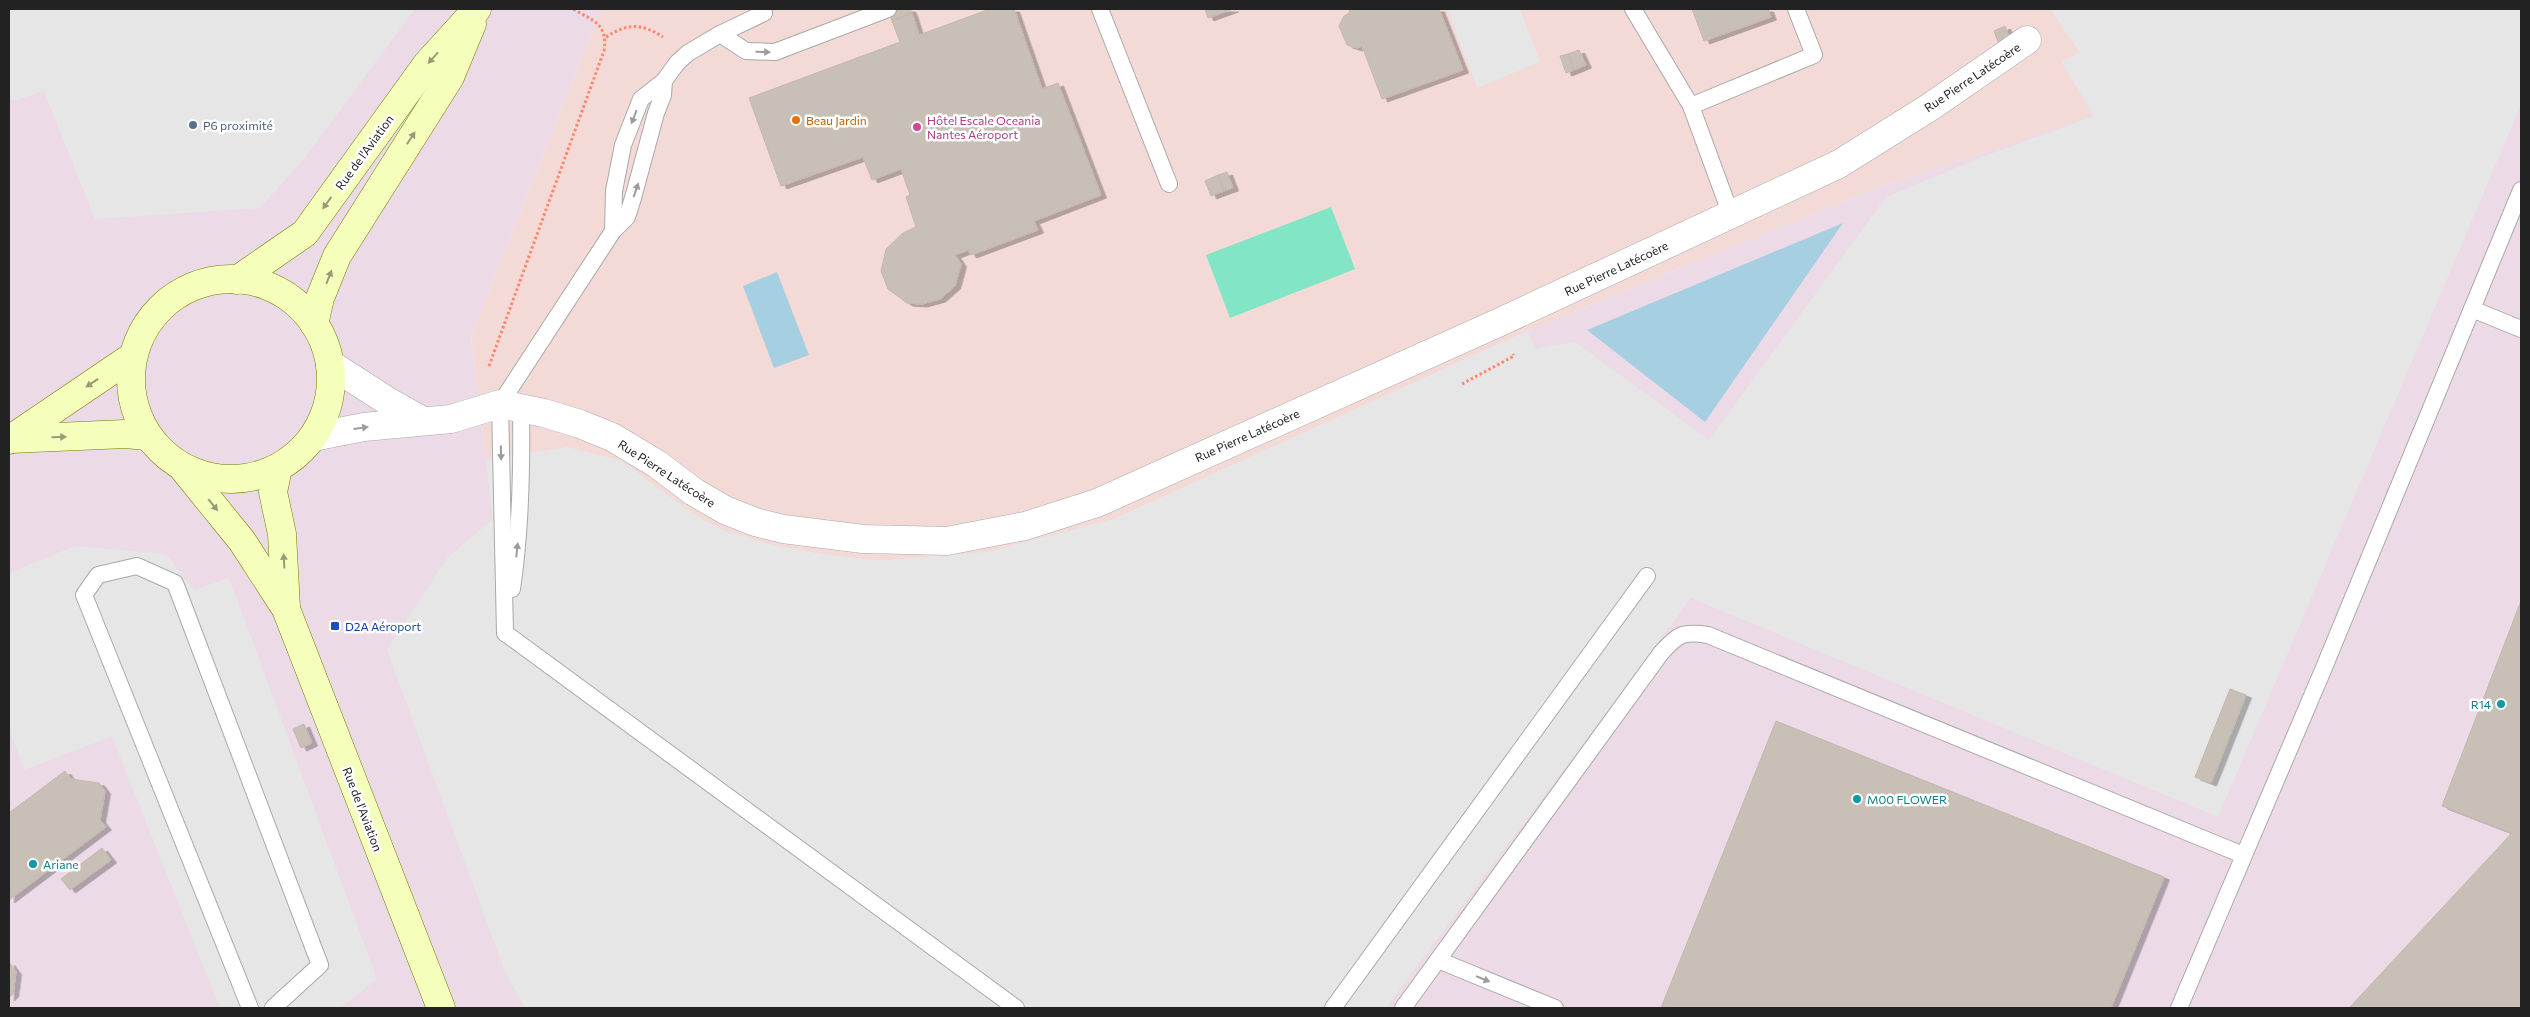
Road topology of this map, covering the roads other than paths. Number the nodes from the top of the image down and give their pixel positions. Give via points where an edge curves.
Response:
1 (478, 9) edge
2 (888, 9) edge
3 (1100, 9) edge
4 (1633, 9) edge
5 (1796, 9) edge
6 (764, 13) dead end
7 (720, 34) junction
8 (2027, 40) dead end
9 (664, 81) junction
10 (1691, 106) junction
11 (1170, 184) dead end
12 (2521, 190) edge
13 (1731, 215) junction
14 (613, 231) junction
15 (237, 280) junction
16 (2472, 309) junction
17 (314, 324) junction
18 (2521, 329) edge
19 (133, 356) junction
20 (330, 364) junction
21 (501, 407) junction
22 (423, 421) junction
23 (148, 436) junction
24 (313, 437) junction
25 (9, 439) edge
26 (182, 467) junction
27 (278, 468) junction
28 (1647, 576) dead end
29 (286, 609) junction
30 (2243, 856) junction
31 (1438, 960) junction
32 (250, 1008) edge
33 (273, 1008) edge
34 (441, 1008) edge
35 (1016, 1008) edge
36 (1333, 1008) edge
37 (1403, 1008) edge
38 (1555, 1008) edge
39 (2179, 1008) edge

1 -> 15 main road, Rue de l'Aviation via 427,64 305,233
17 -> 1 main road, Rue de l'Aviation via 320,298 337,256 450,78
7 -> 2 lane via 746,51 775,52
3 - 11 lane
4 - 10 lane
5 - 10 lane via 1814,55
6 - 7 lane
7 - 9 lane via 688,53
8 - 13 street, Rue Pierre Latécoère via 1930,107 1839,164
14 -> 9 lane via 627,217 641,176
9 -> 14 lane via 641,99 623,145 614,191
10 - 13 lane
12 - 16 lane
13 - 21 street, Rue Pierre Latécoère via 1097,503 1025,526 947,541 862,539 783,529 755,522 694,492 612,437 580,424
14 - 21 lane
15 - 17 main road via 281,292
15 - 19 main road via 213,280 169,300 144,329
16 - 18 lane
16 - 30 lane
17 - 20 main road
19 - 23 main road via 131,384 136,411
19 -> 25 main road
20 - 22 street
20 - 24 main road via 330,389 324,414
21 - 22 street via 450,419
21 - 35 lane via 522,453 518,548 505,633
24 -> 22 street via 364,427
25 -> 23 main road
23 - 26 main road
24 - 27 main road via 298,454
26 - 27 main road via 205,476 230,480 255,477
26 -> 29 main road, Rue de l'Aviation via 242,541
29 -> 27 main road, Rue de l'Aviation via 282,534 273,492
28 - 36 lane
29 - 34 main road, Rue de l'Aviation
30 - 31 lane via 1708,635 1688,632 1674,639 1661,653
30 - 39 lane
31 - 37 lane
31 -> 38 lane
32 - 33 lane via 84,595 98,575 138,566 175,583 320,965

